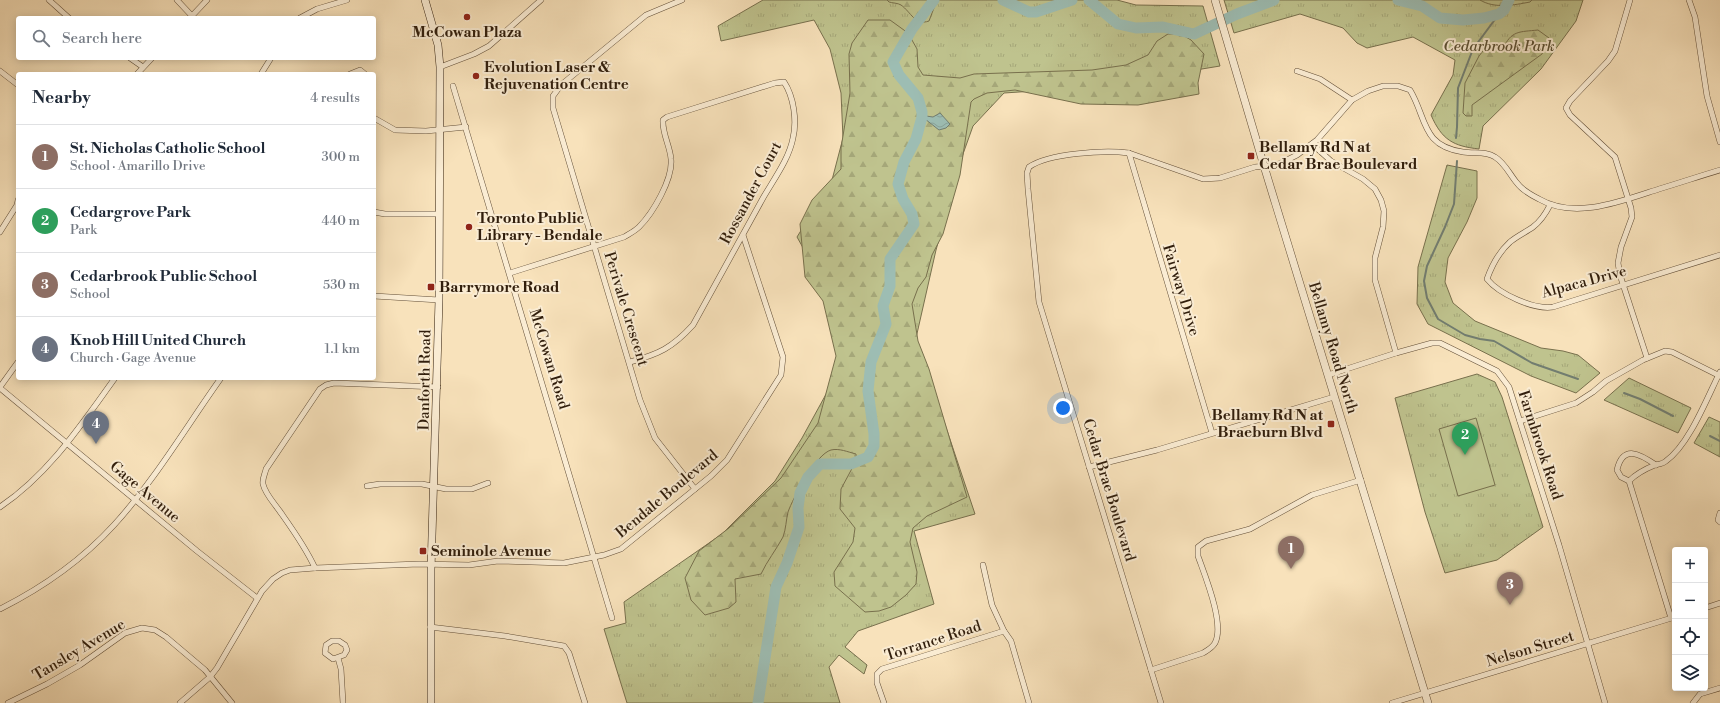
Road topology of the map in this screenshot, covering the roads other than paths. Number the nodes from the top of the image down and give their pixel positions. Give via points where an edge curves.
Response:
1 (49, 0) edge
2 (177, 0) edge
3 (207, 0) edge
4 (347, 0) edge
5 (425, 0) edge
6 (541, 0) edge
7 (682, 0) edge
8 (1630, 0) edge
9 (1689, 0) edge
10 (340, 1) edge
11 (1216, 1) edge
12 (67, 16) edge
13 (190, 16) edge
14 (192, 16) edge
15 (304, 16) edge
16 (133, 60) edge
17 (150, 60) edge
18 (270, 60) edge
19 (143, 67) junction
20 (440, 67) junction
21 (1297, 71) dead end
22 (0, 72) edge
23 (139, 72) edge
24 (262, 72) edge
25 (16, 84) edge
26 (453, 86) dead end
27 (1352, 100) junction
28 (376, 119) edge
29 (466, 127) junction
30 (440, 130) junction
31 (1720, 142) edge
32 (1312, 144) junction
33 (1129, 153) junction
34 (1264, 166) junction
35 (1720, 170) edge
36 (1628, 199) junction
37 (1550, 205) junction
38 (16, 207) edge
39 (376, 212) edge
40 (440, 214) junction
41 (0, 232) edge
42 (743, 235) junction
43 (594, 247) junction
44 (1720, 255) edge
45 (510, 273) junction
46 (1623, 285) junction
47 (376, 296) edge
48 (440, 300) junction
49 (1396, 353) junction
50 (1647, 358) junction
51 (630, 362) junction
52 (16, 365) edge
53 (1328, 375) junction
54 (1719, 375) edge
55 (114, 380) edge
56 (220, 380) edge
57 (0, 387) edge
58 (438, 387) junction
59 (1334, 397) junction
60 (1520, 421) junction
61 (1212, 433) junction
62 (67, 443) junction
63 (1656, 464) junction
64 (1089, 467) junction
65 (1361, 480) junction
66 (1629, 481) junction
67 (488, 483) dead end
68 (367, 486) dead end
69 (435, 486) junction
70 (695, 489) junction
71 (135, 499) junction
72 (0, 507) edge
73 (1720, 513) edge
74 (1720, 522) edge
75 (595, 557) junction
76 (431, 563) junction
77 (983, 565) dead end
78 (315, 568) junction
79 (257, 598) junction
80 (1720, 603) edge
81 (1708, 607) edge
82 (0, 609) edge
83 (1672, 615) edge
84 (612, 618) dead end
85 (1672, 618) edge
86 (430, 627) junction
87 (1004, 631) junction
88 (1588, 644) junction
89 (338, 658) junction
90 (1151, 670) junction
91 (210, 677) junction
92 (1720, 688) edge
93 (1425, 693) junction
94 (8, 703) edge
95 (180, 703) edge
96 (232, 703) edge
97 (343, 703) edge
98 (431, 703) edge
99 (585, 703) edge
100 (884, 703) edge
101 (1029, 703) edge
102 (1161, 703) edge
103 (1392, 703) edge
104 (1428, 703) edge
105 (1605, 703) edge
106 (1693, 703) edge

1 - 12 street
2 - 13 street
3 - 14 street
4 - 10 street
5 - 20 street, Danforth Road via 436,38
6 - 20 street via 489,46
7 - 43 street, Perivale Crescent via 646,16 561,85 553,96 552,108
8 - 36 street via 1615,51 1566,108 1570,115 1615,157
9 - 31 street via 1695,17 1707,96
10 - 15 street
11 - 34 street, Bellamy Road North
16 - 19 street
17 - 19 street
18 - 24 street
19 - 23 street
20 - 30 street, Danforth Road
21 - 27 street via 1320,80
22 - 25 street
26 - 29 street, McCowan Road
27 - 32 street, Cedar Brae Boulevard
27 - 37 street, Cedar Brae Boulevard via 1383,86 1404,87 1410,90 1417,102 1425,129 1434,139 1446,148 1496,157 1524,190
28 - 30 street via 395,130
29 - 30 street
29 - 45 street, McCowan Road
30 - 40 street, Danforth Road
32 - 34 street, Cedar Brae Boulevard via 1277,165
32 - 49 street via 1331,162 1363,179 1375,189 1381,200 1384,211 1383,227 1375,258 1375,280
33 - 34 street, Cedar Brae Boulevard via 1203,179 1220,178
33 - 61 street, Fairway Drive
33 - 64 street, Cedar Brae Boulevard via 1062,156 1033,165 1027,173 1039,302
34 - 53 street, Bellamy Road North
35 - 36 street
36 - 37 street via 1600,206 1574,208
36 - 46 street via 1632,216 1618,263
37 - 46 street, Alpaca Drive via 1535,226 1511,241 1501,251 1487,279 1492,285 1529,305 1544,308
38 - 41 street
39 - 40 street
40 - 48 street, Danforth Road
42 - 43 street, Rossander Court via 788,153 793,138 795,121 788,88 784,82 663,120 662,125 672,161 661,194 639,228 624,237
42 - 51 street, Rossander Court via 693,326 682,338 658,354
42 - 70 street, Bendale Boulevard via 783,357 782,370 727,460
43 - 45 street, Rossander Court
43 - 51 street, Perivale Crescent
44 - 46 street, Alpaca Drive
45 - 75 street, McCowan Road
46 - 50 street
47 - 48 street
48 - 58 street, Danforth Road
49 - 53 street, Farmbrook Road
49 - 60 street, Farmbrook Road via 1440,343 1497,371 1509,387
50 - 54 street via 1665,351 1672,352
50 - 60 street via 1606,381 1576,404
51 - 70 street, Perivale Crescent via 640,400 655,438
52 - 57 street
53 - 59 street, Bellamy Road North
54 - 63 street via 1691,431 1677,452 1665,463
55 - 62 street
56 - 71 street via 162,465
57 - 62 street, Gage Avenue
58 - 69 street, Danforth Road
58 - 78 street via 334,384 320,389 266,469 263,484
59 - 61 street
59 - 65 street, Bellamy Road North
60 - 88 street, Farmbrook Road
61 - 64 street
62 - 71 street, Gage Avenue
62 - 72 street via 40,474
63 - 66 street
63 - 66 street via 1643,456 1631,453 1623,456 1617,470
64 - 90 street, Cedar Brae Boulevard
65 - 90 street via 1312,495 1250,529 1206,540 1198,546 1198,556 1217,618 1215,642 1203,653
65 - 93 street, Bellamy Road North
66 - 83 street
67 - 69 street via 472,489 446,489
68 - 69 street
69 - 76 street, Danforth Road
70 - 75 street, Bendale Boulevard via 621,549
71 - 79 street, Gage Avenue
71 - 82 street via 114,525 57,576
73 - 74 street
75 - 76 street via 564,563
75 - 84 street, McCowan Road
76 - 78 street
76 - 86 street, Danforth Road
77 - 87 street via 992,605
78 - 79 street via 282,573 267,585
79 - 91 street via 218,668
80 - 81 street
85 - 88 street, Nelson Street
86 - 98 street, Danforth Road
86 - 99 street via 564,646 569,653
87 - 100 street, Torrance Road via 882,669 877,674 877,683
87 - 101 street via 1011,641
88 - 93 street, Nelson Street
88 - 105 street, Farmbrook Road
89 - 89 street via 347,650 339,641 332,641 324,648 325,653 332,659
89 - 97 street
90 - 102 street, Cedar Brae Boulevard
91 - 94 street, Tansley Avenue via 160,633 142,628 125,633 80,665
91 - 95 street
91 - 96 street, Tansley Avenue
92 - 106 street via 1700,694
93 - 103 street, Nelson Street
93 - 104 street, Bellamy Road North

